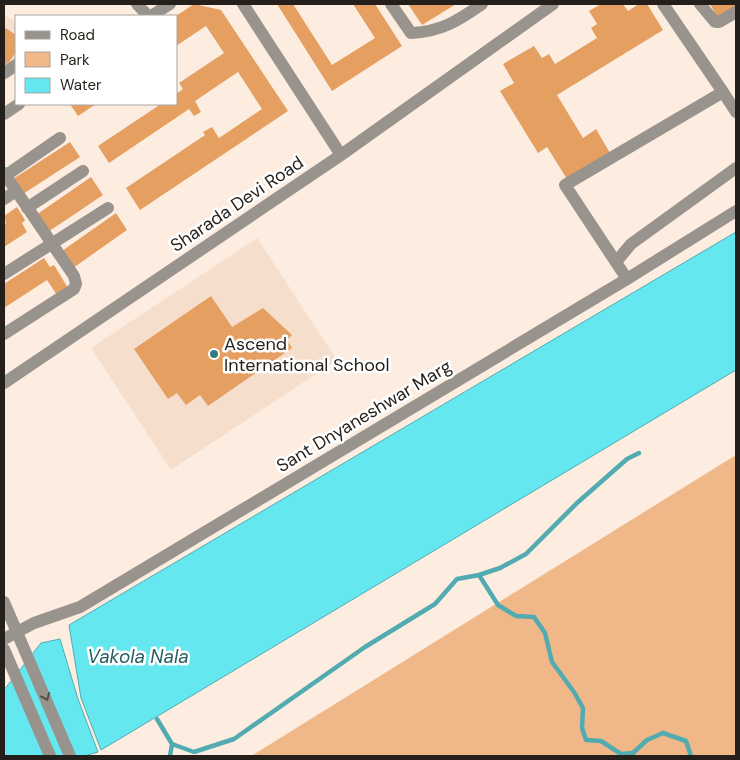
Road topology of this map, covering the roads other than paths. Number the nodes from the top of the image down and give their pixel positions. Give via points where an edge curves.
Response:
1 (137, 4) edge
2 (170, 4) edge
3 (243, 4) edge
4 (391, 4) edge
5 (482, 4) edge
6 (553, 4) edge
7 (663, 4) edge
8 (700, 4) edge
9 (736, 12) edge
10 (148, 15) edge
11 (151, 15) edge
12 (15, 66) edge
13 (4, 72) edge
14 (723, 92) junction
15 (18, 105) edge
16 (736, 112) edge
17 (4, 114) edge
18 (60, 138) dead end
19 (341, 155) junction
20 (736, 168) edge
21 (83, 171) dead end
22 (5, 174) edge
23 (16, 191) junction
24 (4, 199) edge
25 (27, 208) junction
26 (108, 208) dead end
27 (736, 211) edge
28 (51, 243) junction
29 (616, 262) junction
30 (4, 274) edge
31 (627, 279) junction
32 (4, 334) edge
33 (4, 384) edge
34 (4, 602) edge
35 (17, 631) junction
36 (4, 639) edge
37 (6, 655) edge
38 (50, 756) edge
39 (70, 756) edge

1 - 10 street
2 - 11 street
3 - 19 street
4 - 5 street via 411,33 427,32 456,22
6 - 19 street, Sharada Devi Road
7 - 14 street
8 - 9 street via 714,22
12 - 13 street
14 - 16 street
14 - 29 street via 565,185
15 - 17 street
18 - 22 street
19 - 33 street, Sharada Devi Road
20 - 29 street via 631,244
21 - 25 street
22 - 23 street
23 - 24 street
23 - 25 street
25 - 28 street
26 - 28 street
27 - 31 street, Sant Dnyaneshwar Marg
28 - 30 street
28 - 32 street via 74,276 74,289
29 - 31 street
31 - 35 street, Sant Dnyaneshwar Marg via 80,607
34 - 35 street
35 - 36 street, Sant Dnyaneshwar Marg
35 -> 39 street
37 - 38 street

